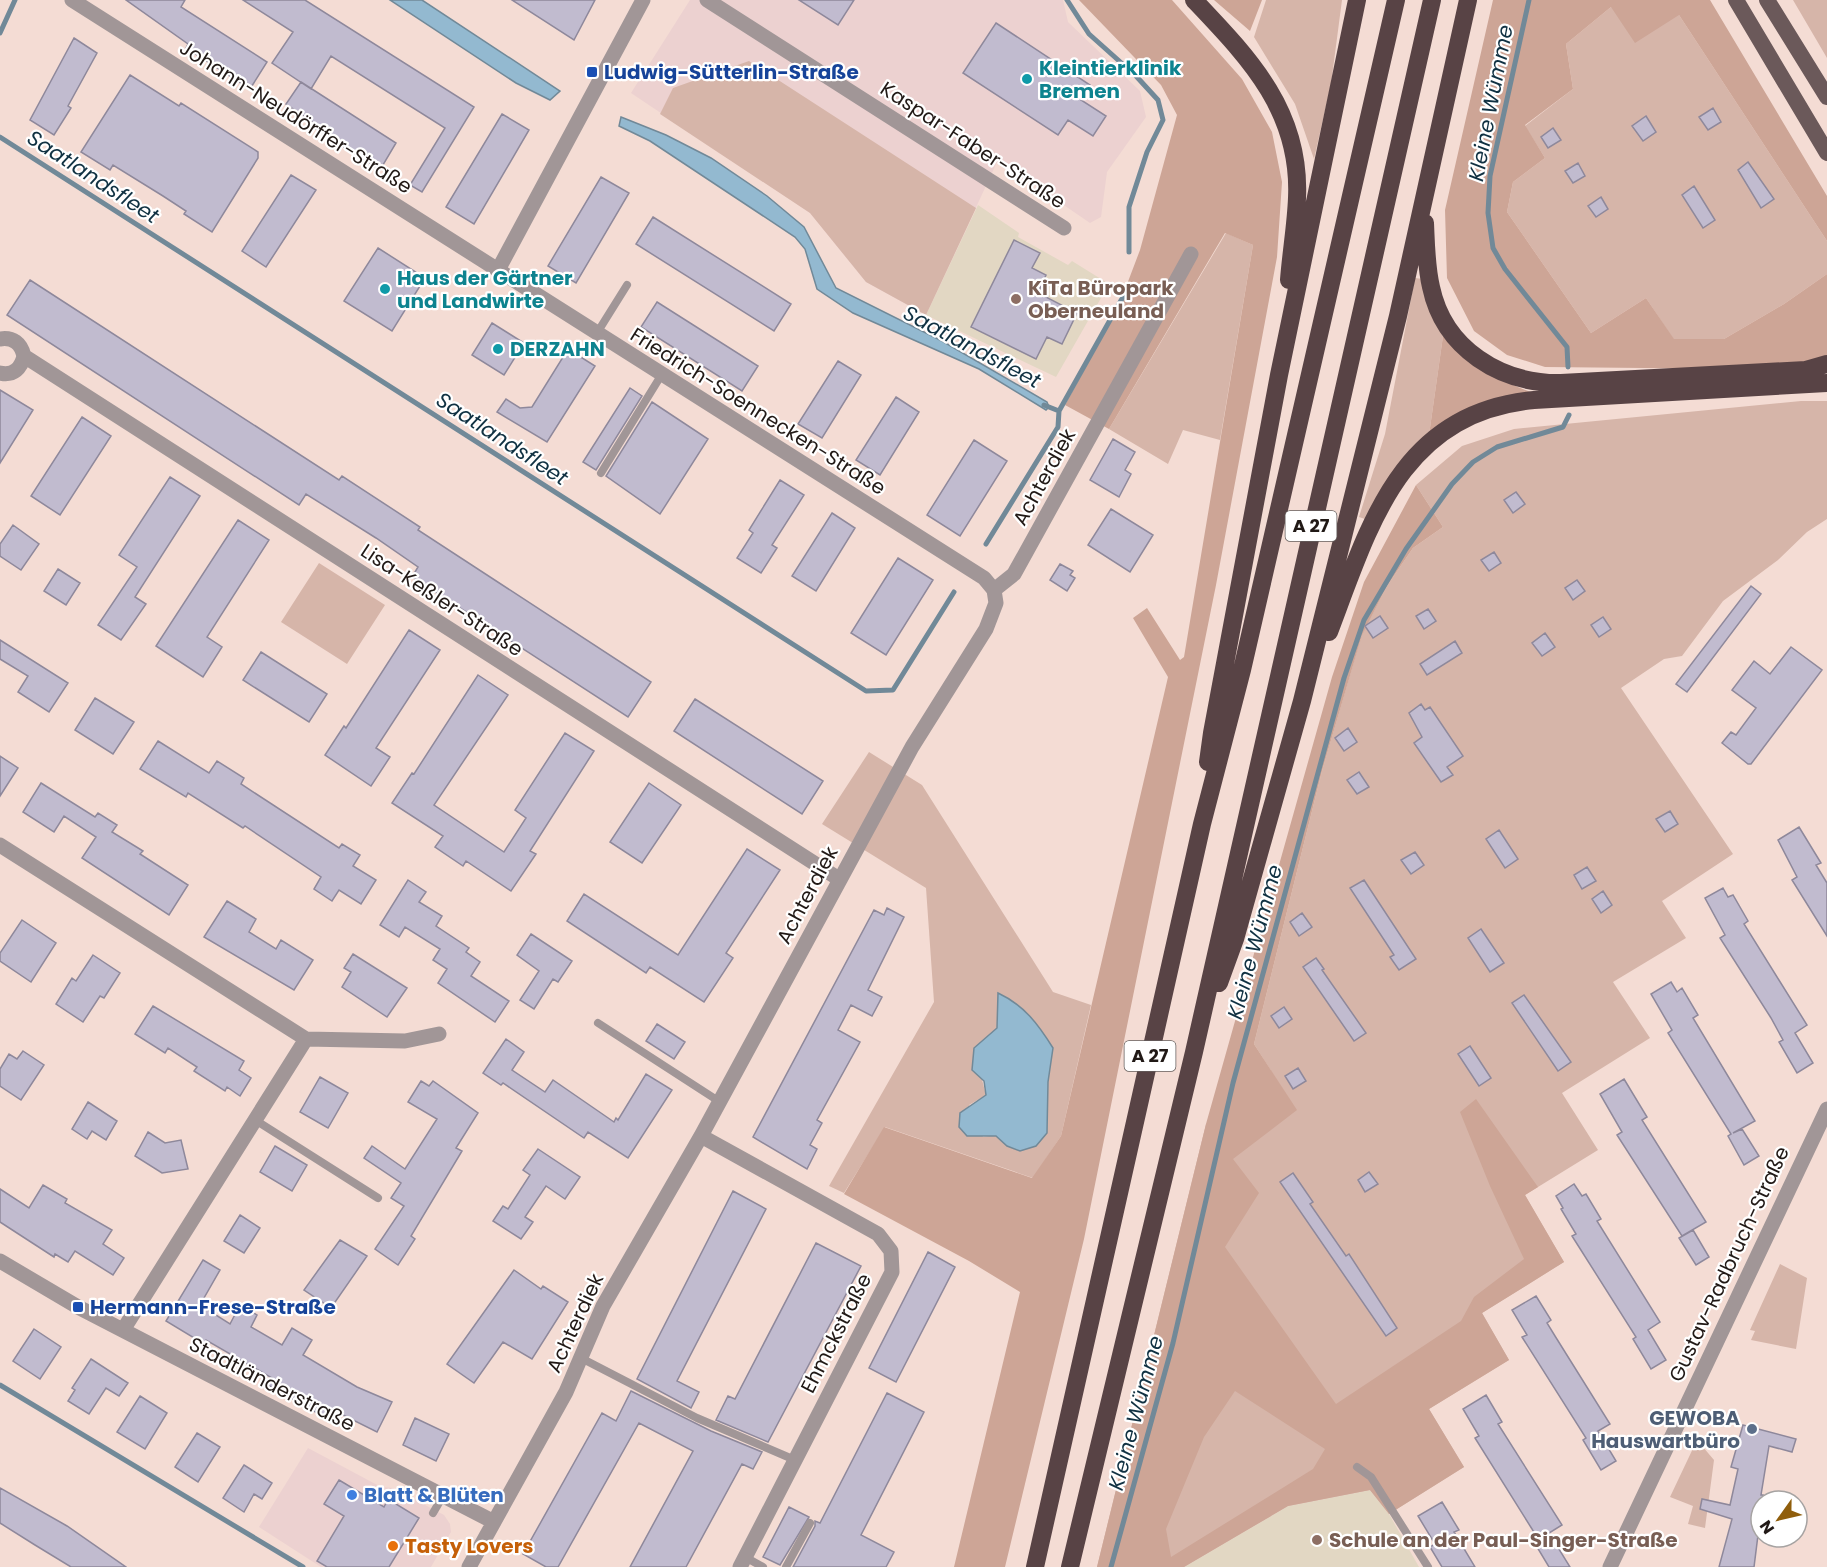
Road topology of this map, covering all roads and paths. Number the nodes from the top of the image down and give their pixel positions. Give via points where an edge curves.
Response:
1 (72, 0) edge
2 (643, 0) edge
3 (707, 0) edge
4 (1194, 0) edge
5 (1357, 0) edge
6 (1396, 0) edge
7 (1432, 0) edge
8 (1468, 0) edge
9 (1736, 0) edge
10 (1767, 0) edge
11 (1827, 97) edge
12 (1827, 153) edge
13 (1424, 198) junction
14 (1064, 228) dead end
15 (1191, 254) dead end
16 (498, 270) junction
17 (627, 285) dead end
18 (597, 333) junction
19 (0, 339) edge
20 (24, 356) junction
21 (1827, 364) edge
22 (0, 373) edge
23 (662, 374) junction
24 (1279, 375) junction
25 (1827, 383) edge
26 (601, 473) dead end
27 (994, 590) junction
28 (1302, 701) junction
29 (1202, 824) junction
30 (0, 845) edge
31 (839, 879) junction
32 (598, 1023) dead end
33 (439, 1034) dead end
34 (306, 1039) junction
35 (1194, 1053) junction
36 (720, 1102) junction
37 (1827, 1109) edge
38 (255, 1120) junction
39 (701, 1136) junction
40 (378, 1198) dead end
41 (0, 1262) edge
42 (123, 1330) junction
43 (581, 1358) junction
44 (795, 1460) junction
45 (1357, 1467) dead end
46 (443, 1496) junction
47 (433, 1513) dead end
48 (494, 1522) junction
49 (810, 1523) dead end
50 (743, 1562) edge
51 (469, 1567) edge
52 (763, 1567) edge
53 (786, 1567) edge
54 (1035, 1567) edge
55 (1070, 1567) edge
56 (1428, 1567) edge
57 (1610, 1567) edge

1 - 16 street, Johann-Neudörffer-Straße
2 - 16 street
3 - 14 street, Kaspar-Faber-Straße
4 - 24 highway via 1260,74 1280,111 1293,153 1297,197
5 - 24 highway
6 - 29 highway, A 27 via 1245,658
7 - 35 highway, A 27
8 - 13 highway
9 - 12 main road
10 - 11 main road
13 - 21 highway via 1428,271 1437,307 1467,351 1511,376 1561,383 1806,370
13 - 28 highway
15 - 27 street, Achterdiek via 1014,574
16 - 18 street, Friedrich-Soennecken-Straße
17 - 18 lane
18 - 23 street, Friedrich-Soennecken-Straße
19 - 20 street, Lisa-Keßler-Straße via 17,342
20 - 22 street via 13,373
20 - 31 street, Lisa-Keßler-Straße
23 - 26 lane
23 - 27 street, Friedrich-Soennecken-Straße via 984,578
24 - 29 highway via 1212,733
25 - 28 highway via 1515,402 1480,411 1447,428 1416,454 1391,485 1363,543
27 - 31 street, Achterdiek via 996,603 986,629 912,747
28 - 35 highway via 1235,939
29 - 54 highway, A 27
30 - 34 street
31 - 36 street, Achterdiek
32 - 36 lane
33 - 34 street via 405,1041
34 - 38 street
35 - 55 highway, A 27
36 - 39 street, Achterdiek
37 - 57 street, Gustav-Radbruch-Straße
38 - 40 lane
38 - 42 street
39 - 43 street, Achterdiek via 603,1306
39 - 44 street, Ehmckstraße via 878,1234 891,1251 892,1272
41 - 42 street, Stadtländerstraße
42 - 46 street, Stadtländerstraße
43 - 44 lane via 697,1418
43 - 48 street, Achterdiek
44 - 50 street, Ehmckstraße
45 - 56 lane via 1371,1477
46 - 47 lane
46 - 48 street, Stadtländerstraße
48 - 51 street, Achterdiek
49 - 53 lane
50 - 52 lane

